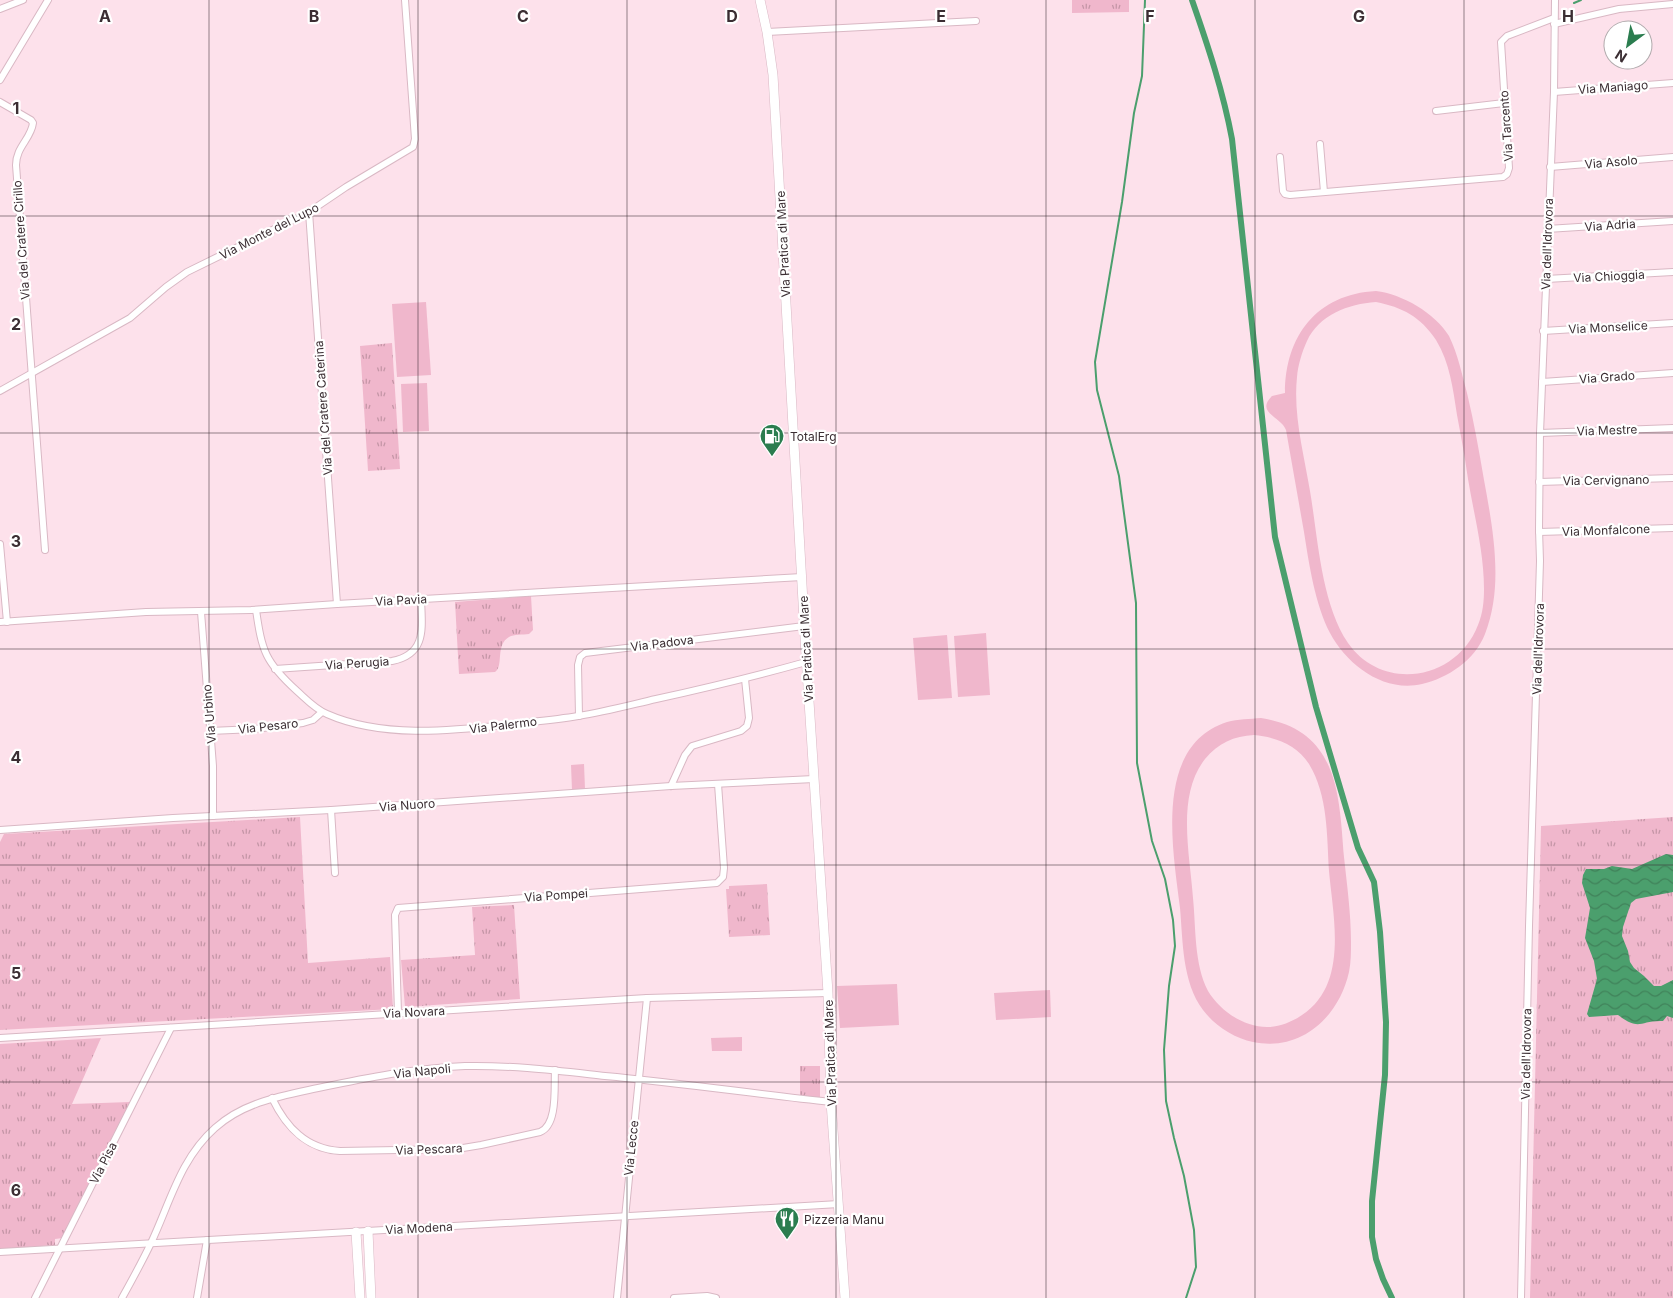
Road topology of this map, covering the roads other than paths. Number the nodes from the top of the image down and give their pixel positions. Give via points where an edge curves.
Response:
1 (23, 0) edge
2 (48, 0) edge
3 (404, 0) edge
4 (760, 0) edge
5 (1554, 0) edge
6 (1673, 4) edge
7 (0, 9) edge
8 (976, 21) dead end
9 (1554, 21) junction
10 (768, 32) junction
11 (1, 78) edge
12 (1673, 83) edge
13 (1554, 92) junction
14 (0, 102) edge
15 (1504, 103) junction
16 (1436, 111) dead end
17 (1320, 144) dead end
18 (1673, 157) edge
19 (1280, 158) dead end
20 (1550, 167) junction
21 (1324, 192) junction
22 (309, 212) junction
23 (1673, 221) edge
24 (1548, 229) junction
25 (1673, 272) edge
26 (1546, 279) junction
27 (1673, 323) edge
28 (1544, 331) junction
29 (1673, 373) edge
30 (30, 374) junction
31 (1542, 382) junction
32 (0, 391) edge
33 (1673, 428) edge
34 (1540, 433) junction
35 (1673, 478) edge
36 (1540, 482) junction
37 (1673, 528) edge
38 (1539, 532) junction
39 (0, 544) edge
40 (45, 550) dead end
41 (0, 554) edge
42 (802, 577) junction
43 (421, 599) junction
44 (338, 604) junction
45 (256, 610) junction
46 (201, 612) junction
47 (0, 622) edge
48 (8, 622) junction
49 (804, 626) junction
50 (806, 662) junction
51 (275, 669) junction
52 (745, 679) junction
53 (322, 712) junction
54 (579, 716) junction
55 (210, 731) junction
56 (814, 778) junction
57 (718, 784) junction
58 (671, 786) junction
59 (331, 810) junction
60 (213, 816) junction
61 (1, 832) edge
62 (335, 874) dead end
63 (828, 992) junction
64 (647, 998) junction
65 (398, 1013) junction
66 (171, 1028) junction
67 (0, 1038) edge
68 (555, 1070) junction
69 (638, 1079) junction
70 (272, 1098) junction
71 (832, 1102) junction
72 (839, 1204) junction
73 (625, 1217) junction
74 (368, 1231) junction
75 (356, 1232) junction
76 (207, 1240) junction
77 (152, 1243) junction
78 (60, 1248) junction
79 (0, 1252) edge
80 (35, 1298) edge
81 (122, 1298) edge
82 (197, 1298) edge
83 (360, 1298) edge
84 (371, 1298) edge
85 (617, 1298) edge
86 (674, 1298) edge
87 (716, 1298) edge
88 (845, 1298) edge
89 (1521, 1298) edge

1 - 7 street
2 - 11 street
3 - 22 street, Via Monte del Lupo via 413,147
4 - 10 street, Via Pratica di Mare
5 - 9 street, Via dell'Idrovora
6 - 9 street via 1619,9
8 - 10 street
9 - 13 street, Via dell'Idrovora
9 - 15 street, Via Tarcento via 1502,40
10 - 42 street, Via Pratica di Mare
12 - 13 street, Via Maniago
13 - 20 street, Via dell'Idrovora
14 - 30 street, Via del Cratere Cirillo via 33,123 19,149 16,165
15 - 16 street
15 - 21 street, Via Tarcento via 1509,168 1501,178
17 - 21 street
18 - 20 street, Via Asolo
19 - 21 street, Via Tarcento via 1285,194
20 - 24 street, Via dell'Idrovora
22 - 30 street, Via Monte del Lupo via 187,272 130,318
22 - 44 street, Via del Cratere Caterina
23 - 24 street, Via Adria
24 - 26 street, Via dell'Idrovora
25 - 26 street, Via Chioggia
26 - 28 street, Via dell'Idrovora
27 - 28 street, Via Monselice
28 - 31 street, Via dell'Idrovora
29 - 31 street, Via Grado
30 - 32 street, Via Monte del Lupo
30 - 40 street, Via del Cratere Cirillo
31 - 34 street, Via dell'Idrovora
33 - 34 street, Via Mestre
34 - 36 street, Via dell'Idrovora
35 - 36 street, Via Cervignano
36 - 38 street, Via dell'Idrovora
37 - 38 street, Via Monfalcone
38 - 89 street, Via dell'Idrovora
39 - 41 street
41 - 48 street
42 - 43 street, Via Pavia
42 - 49 street, Via Pratica di Mare
43 - 44 street, Via Pavia
43 - 51 street, Via Perugia via 420,639 414,651 403,658
44 - 45 street, Via Pavia
45 - 46 street, Via Pavia
45 - 51 street, Via Palermo via 263,648
46 - 48 street, Via Pavia via 146,612
46 - 55 street, Via Urbino
47 - 48 street, Via Pavia
49 - 50 street, Via Pratica di Mare
49 - 54 street, Via Padova via 585,653 578,664
50 - 52 street, Via Palermo
50 - 56 street, Via Pratica di Mare
51 - 53 street, Via Palermo
52 - 54 street, Via Palermo
52 - 58 street via 747,726 741,731 692,746
53 - 54 street, Via Palermo via 373,726 433,731
53 - 55 street, Via Pesaro via 313,720 302,723
55 - 60 street, Via Urbino
56 - 57 street, Via Nuoro
56 - 63 street, Via Pratica di Mare
57 - 58 street, Via Nuoro
57 - 65 street, Via Pompei via 724,868 723,877 717,883 398,908 395,915
58 - 59 street, Via Nuoro
59 - 60 street, Via Nuoro
59 - 62 street
60 - 61 street, Via Nuoro
63 - 64 street, Via Novara
63 - 71 street, Via Pratica di Mare
64 - 65 street, Via Novara
64 - 69 street, Via Lecce
65 - 66 street, Via Novara
66 - 67 street, Via Novara
66 - 78 street, Via Pisa
68 - 69 street, Via Napoli
68 - 70 street, Via Napoli via 486,1066 448,1068 372,1077
68 - 70 street, Via Pescara via 552,1117 546,1129 457,1149 327,1150 309,1142 291,1128
69 - 71 street, Via Napoli
69 - 73 street, Via Lecce
70 - 77 street, Via Napoli via 228,1118 198,1146 177,1181
71 - 72 street, Via Pratica di Mare
72 - 73 street, Via Modena
72 - 88 street, Via Pratica di Mare
73 - 74 street, Via Modena
73 - 85 street, Via Lecce
74 - 75 street, Via Modena
74 - 84 street
75 - 76 street, Via Modena
75 - 83 street
76 - 77 street, Via Modena
76 - 82 street
77 - 78 street, Via Modena
77 - 81 street, Via Napoli
78 - 79 street, Via Modena
78 - 80 street, Via Pisa
86 - 87 street

